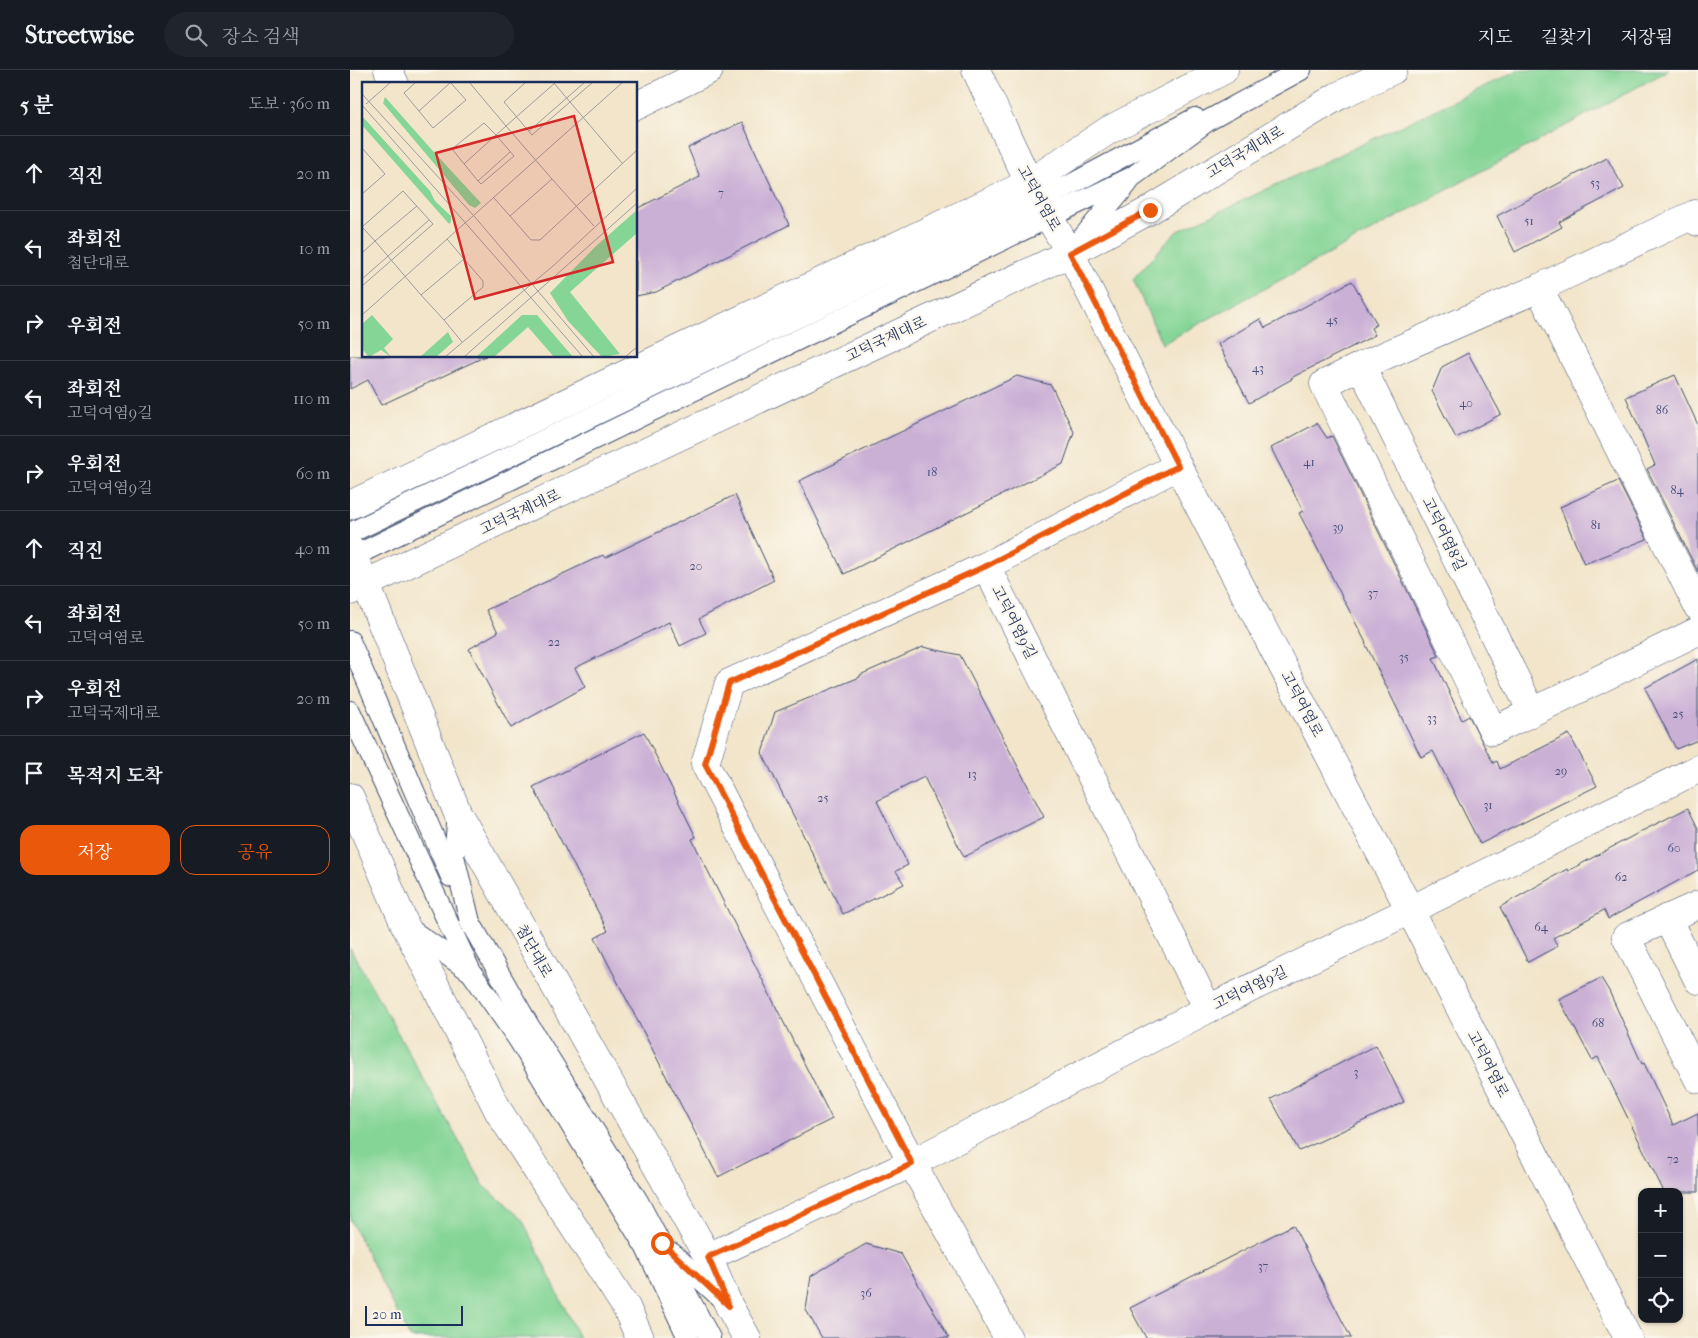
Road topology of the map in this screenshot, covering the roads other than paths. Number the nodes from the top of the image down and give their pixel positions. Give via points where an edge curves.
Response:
1 (388, 70) edge
2 (709, 70) edge
3 (976, 70) edge
4 (1224, 70) edge
5 (1284, 70) edge
6 (1301, 70) edge
7 (1393, 70) edge
8 (393, 82) edge
9 (638, 105) edge
10 (1132, 177) junction
11 (1039, 200) junction
12 (1698, 222) edge
13 (1070, 253) junction
14 (1539, 288) junction
15 (1361, 366) junction
16 (1178, 466) junction
17 (350, 504) edge
18 (351, 549) edge
19 (986, 566) junction
20 (358, 587) edge
21 (1698, 608) edge
22 (1698, 631) edge
23 (350, 641) edge
24 (350, 711) edge
25 (1532, 712) junction
26 (1698, 770) edge
27 (350, 797) edge
28 (458, 814) junction
29 (1698, 905) edge
30 (1410, 910) junction
31 (1667, 918) junction
32 (470, 922) junction
33 (405, 925) junction
34 (472, 972) junction
35 (1698, 980) edge
36 (1208, 1009) junction
37 (1698, 1079) edge
38 (912, 1164) junction
39 (662, 1243) junction
40 (708, 1257) junction
41 (729, 1306) junction
42 (640, 1338) edge
43 (688, 1338) edge
44 (710, 1338) edge
45 (734, 1338) edge
46 (747, 1338) edge
47 (1008, 1338) edge
48 (1628, 1338) edge

1 - 8 street
2 - 9 street
3 - 11 street, 고덕여염로
4 - 11 street via 1108,130
5 - 11 lane
6 - 10 lane via 1209,120
7 - 13 street, 고덕국제대로 via 1338,96 1150,210
10 - 11 lane
10 - 13 lane
11 - 13 street, 고덕여염로
11 - 17 street
11 - 18 lane
12 - 14 street via 1695,214
13 - 16 street, 고덕여염로
13 - 20 street, 고덕국제대로
14 - 15 street
14 - 21 street
15 - 25 street, 고덕여염8길
15 - 25 street via 1324,384 1493,731
16 - 19 street
16 - 30 street, 고덕여염로
18 - 20 street, 첨단대로
19 - 36 street, 고덕여염9길
19 - 38 street via 729,683 705,764
20 - 28 street, 첨단대로
22 - 25 street
23 - 32 lane
24 - 34 lane
26 - 30 street
27 - 33 street
28 - 32 lane via 454,856
28 - 40 street, 첨단대로
29 - 31 street
30 - 36 street, 고덕여염9길
30 - 48 street, 고덕여염로
31 - 35 street
31 - 37 street via 1626,936
32 - 39 lane via 528,1024
33 - 34 lane
33 - 42 street via 499,1112 626,1307
34 - 43 lane via 518,1039 646,1248
36 - 38 street
38 - 40 street
38 - 47 street
39 - 41 lane
39 - 44 lane
40 - 41 street, 첨단대로
41 - 45 lane
41 - 46 street, 첨단대로

